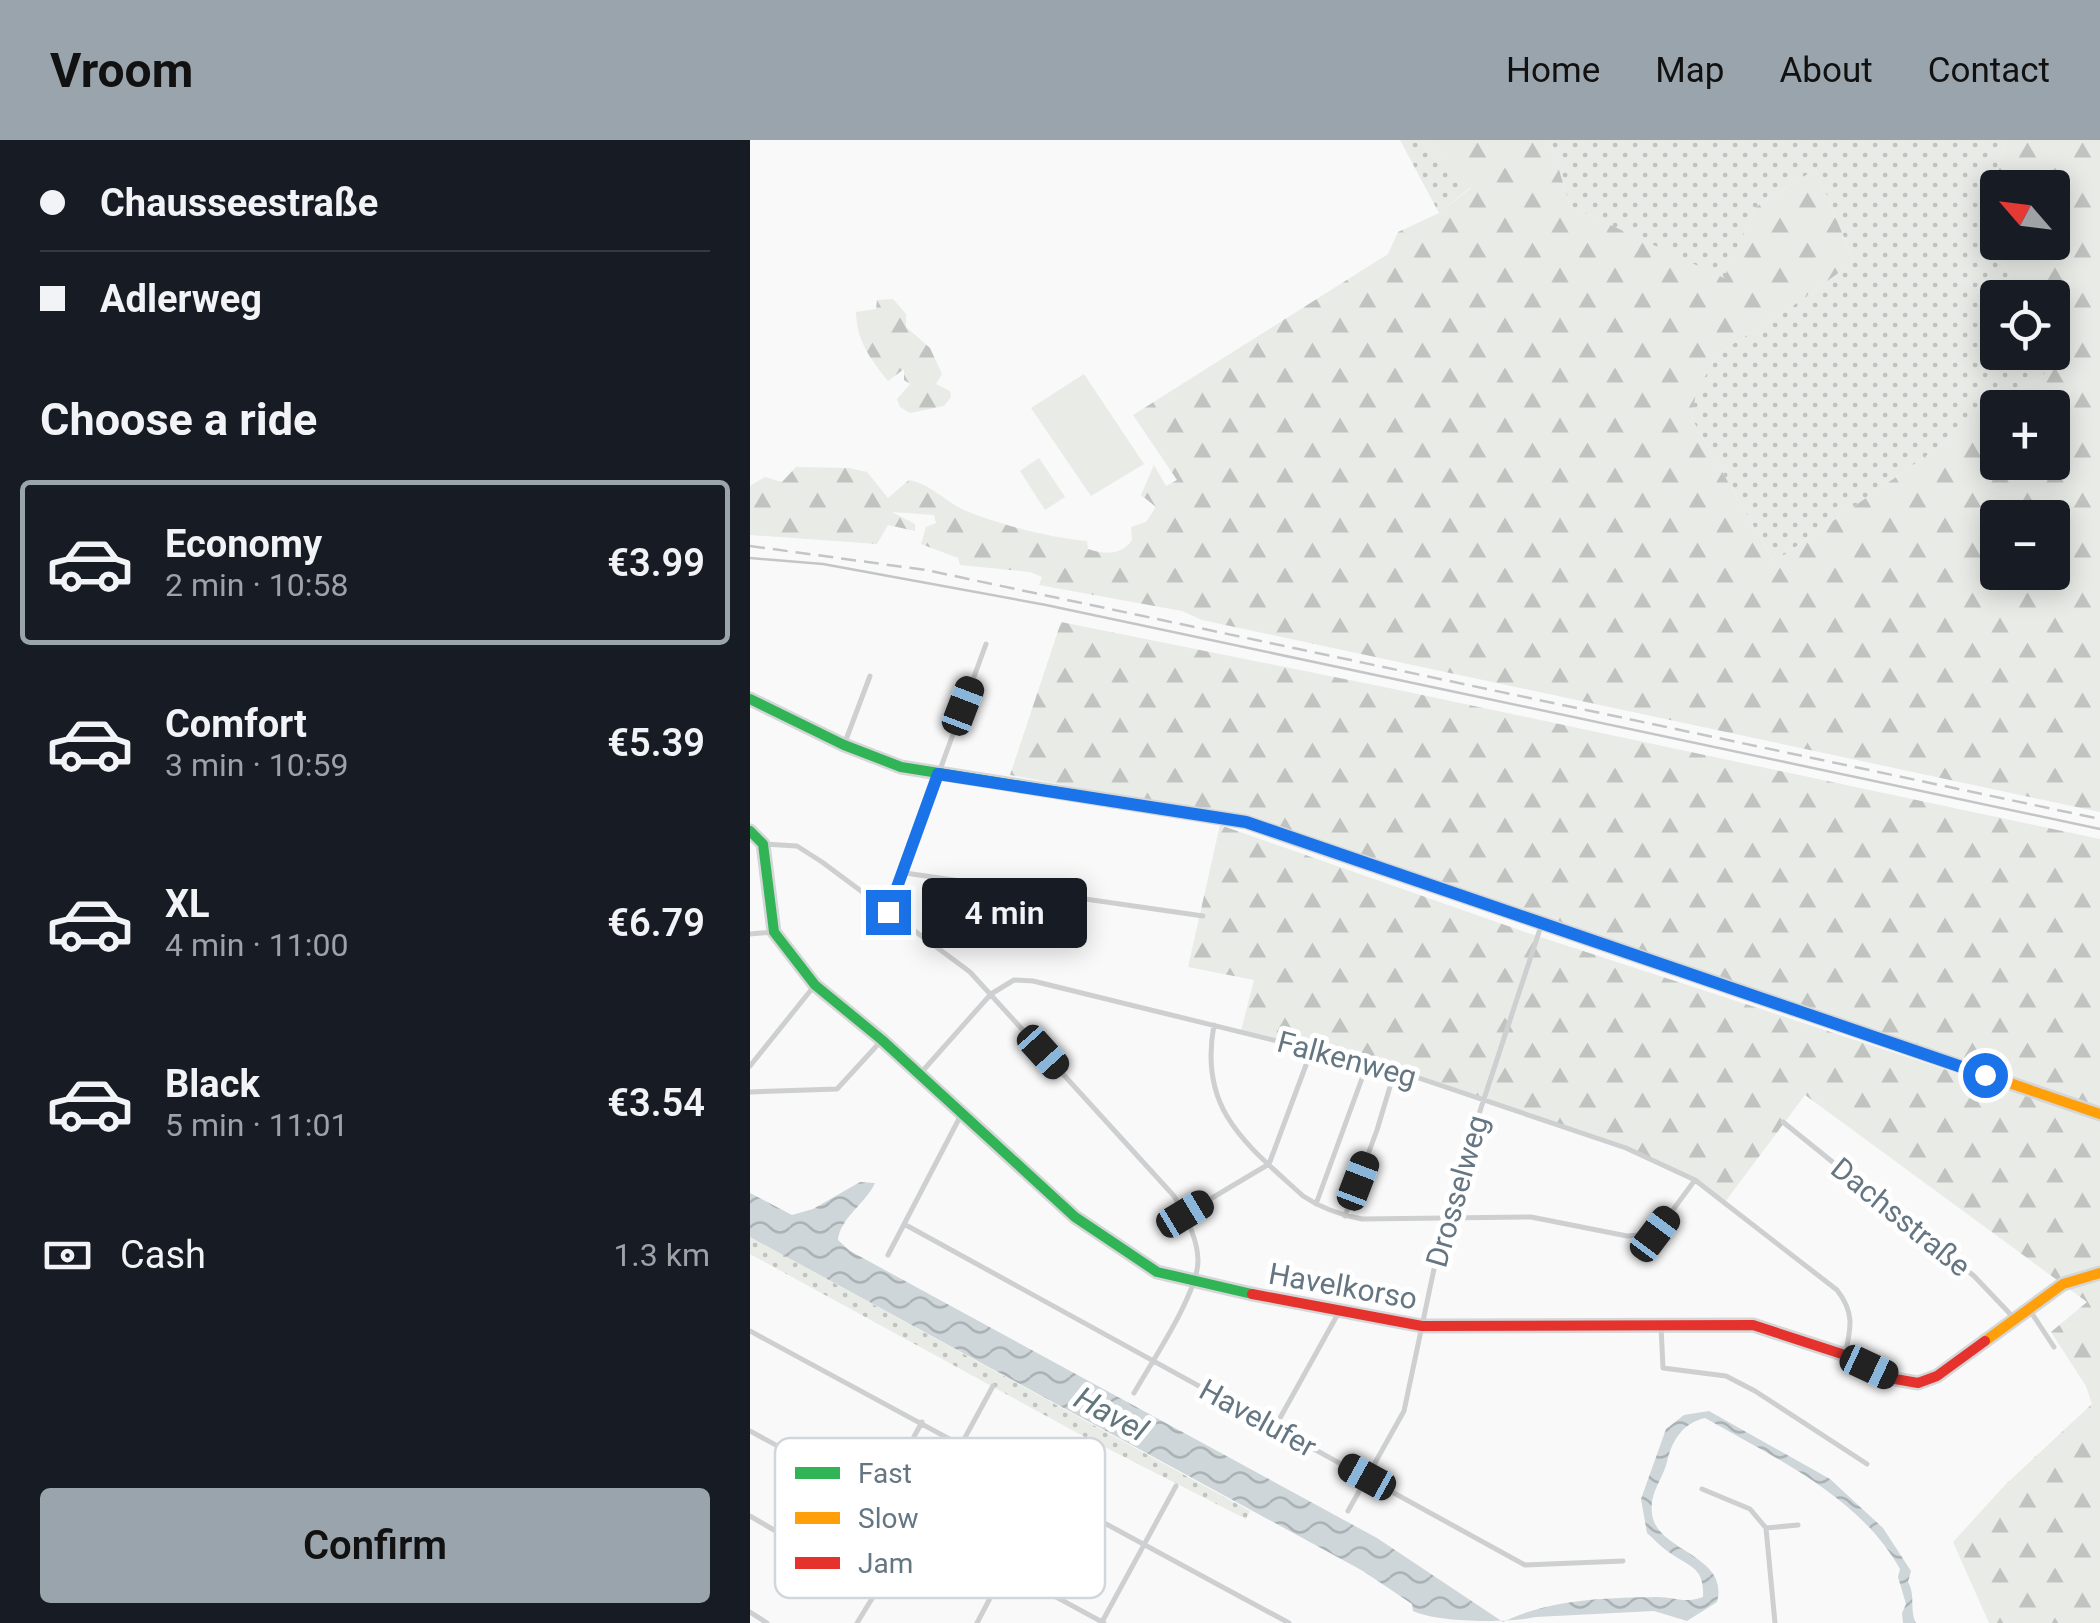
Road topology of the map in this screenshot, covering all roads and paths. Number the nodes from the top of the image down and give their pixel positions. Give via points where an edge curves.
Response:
1 (986, 644) dead end
2 (870, 676) dead end
3 (750, 699) edge
4 (844, 745) junction
5 (938, 774) junction
6 (750, 831) edge
7 (762, 844) junction
8 (905, 873) junction
9 (888, 912) junction
10 (1203, 916) dead end
11 (1542, 923) junction
12 (774, 932) junction
13 (750, 934) edge
14 (815, 985) junction
15 (991, 994) junction
16 (1214, 1025) junction
17 (882, 1040) junction
18 (1312, 1048) junction
19 (1368, 1062) junction
20 (750, 1066) edge
21 (1395, 1070) junction
22 (919, 1075) junction
23 (750, 1092) edge
24 (1484, 1098) junction
25 (962, 1113) junction
26 (2100, 1114) edge
27 (1783, 1122) dead end
28 (1268, 1164) junction
29 (1695, 1180) junction
30 (1316, 1204) junction
31 (1185, 1214) junction
32 (1345, 1216) junction
33 (1444, 1217) junction
34 (904, 1224) junction
35 (888, 1255) dead end
36 (2100, 1274) edge
37 (1195, 1283) junction
38 (2029, 1309) junction
39 (1339, 1312) junction
40 (2014, 1318) junction
41 (1661, 1323) junction
42 (1422, 1326) junction
43 (750, 1331) edge
44 (2054, 1347) dead end
45 (1845, 1354) junction
46 (1152, 1360) junction
47 (994, 1386) dead end
48 (1134, 1393) dead end
49 (922, 1422) junction
50 (1275, 1427) junction
51 (750, 1431) edge
52 (913, 1438) edge
53 (951, 1438) edge
54 (965, 1438) edge
55 (775, 1445) edge
56 (1867, 1464) dead end
57 (1367, 1477) junction
58 (1176, 1486) dead end
59 (1702, 1490) dead end
60 (1348, 1510) dead end
61 (750, 1516) edge
62 (1105, 1523) edge
63 (1798, 1525) dead end
64 (1766, 1528) junction
65 (775, 1531) edge
66 (1144, 1544) junction
67 (1623, 1561) dead end
68 (872, 1598) edge
69 (990, 1598) edge
70 (1056, 1598) edge
71 (750, 1612) edge
72 (1092, 1620) edge
73 (1103, 1622) edge
74 (766, 1623) edge
75 (857, 1623) edge
76 (977, 1623) edge
77 (1289, 1623) edge
78 (1775, 1623) edge

1 - 5 street
2 - 4 street
3 - 4 street
4 - 5 street
5 - 8 street
5 - 11 street via 1223,818
6 - 7 street
7 - 9 street via 797,846
7 - 12 street, Havelkorso
8 - 9 street
8 - 10 street
9 - 15 street
11 - 24 street, Drosselweg
11 - 26 street
12 - 13 street
12 - 14 street, Havelkorso
14 - 17 street, Havelkorso
14 - 20 street
15 - 16 street, Falkenweg via 1014,980 1033,981
15 - 22 street
15 - 31 street
16 - 18 street, Falkenweg
16 - 28 street via 1209,1051 1218,1102 1232,1129
17 - 22 street, Havelkorso
17 - 23 street via 837,1089
18 - 19 street, Falkenweg
18 - 28 street
19 - 21 street, Falkenweg
19 - 30 street
21 - 24 street, Falkenweg
21 - 32 street
22 - 25 street, Havelkorso
24 - 29 street, Falkenweg
24 - 33 street, Drosselweg
25 - 34 street
25 - 37 street, Havelkorso via 1075,1217 1157,1272
27 - 40 street, Dachsstraße via 1974,1276
28 - 30 street
28 - 31 street
29 - 33 street via 1655,1234 1627,1236 1531,1217
29 - 45 street, Falkenweg via 1837,1290 1852,1324
30 - 32 street
31 - 37 street via 1198,1259
32 - 33 street
33 - 42 street, Drosselweg
34 - 35 street
34 - 46 street, Havelufer
36 - 38 street, Havelkorso via 2063,1284
37 - 39 street, Havelkorso
37 - 46 street
38 - 40 street, Havelkorso
38 - 44 street
39 - 42 street, Havelkorso
39 - 50 street
40 - 45 street, Havelkorso via 1918,1383
41 - 42 street, Havelkorso
41 - 45 street, Havelkorso via 1753,1325
41 - 56 street via 1663,1368 1726,1376
42 - 57 street, Drosselweg via 1404,1410
43 - 49 street
46 - 48 street
46 - 50 street, Havelufer
47 - 54 street
49 - 52 street
49 - 53 street
50 - 57 street, Havelufer
51 - 55 street
57 - 60 street, Drosselweg
57 - 67 street, Havelufer via 1526,1566
58 - 66 street
59 - 64 street via 1750,1509
61 - 65 street
62 - 66 street
63 - 64 street
64 - 78 street
66 - 73 street
66 - 77 street
68 - 75 street
69 - 76 street
70 - 72 street
71 - 74 street
72 - 73 street

